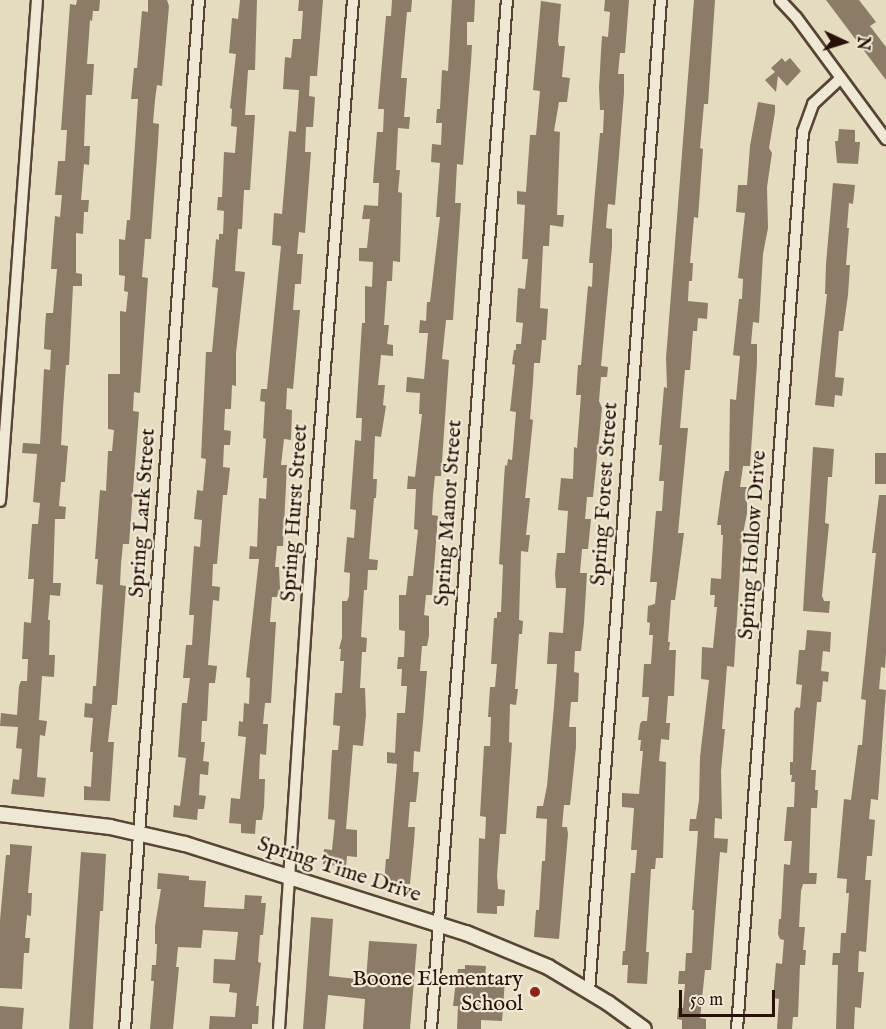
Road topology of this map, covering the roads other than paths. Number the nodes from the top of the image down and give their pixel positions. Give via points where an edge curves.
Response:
1 (37, 0) edge
2 (199, 0) edge
3 (353, 0) edge
4 (507, 0) edge
5 (661, 0) edge
6 (780, 0) edge
7 (841, 78) junction
8 (886, 139) edge
9 (0, 501) edge
10 (0, 814) edge
11 (140, 833) junction
12 (290, 877) junction
13 (439, 924) junction
14 (590, 992) junction
15 (125, 1029) edge
16 (279, 1029) edge
17 (431, 1029) edge
18 (644, 1029) edge
19 (737, 1029) edge

1 - 9 street
2 - 11 street, Spring Lark Street
3 - 12 street, Spring Hurst Street
4 - 13 street, Spring Manor Street
5 - 14 street, Spring Forest Street
6 - 7 street
7 - 8 street
7 - 19 street, Spring Hollow Drive via 813,104 803,132
10 - 11 street, Spring Time Drive
11 - 12 street, Spring Time Drive
11 - 15 street, Spring Lark Street
12 - 13 street, Spring Time Drive
12 - 16 street, Spring Hurst Street
13 - 14 street, Spring Time Drive via 517,952
13 - 17 street, Spring Manor Street
14 - 18 street, Spring Time Drive

